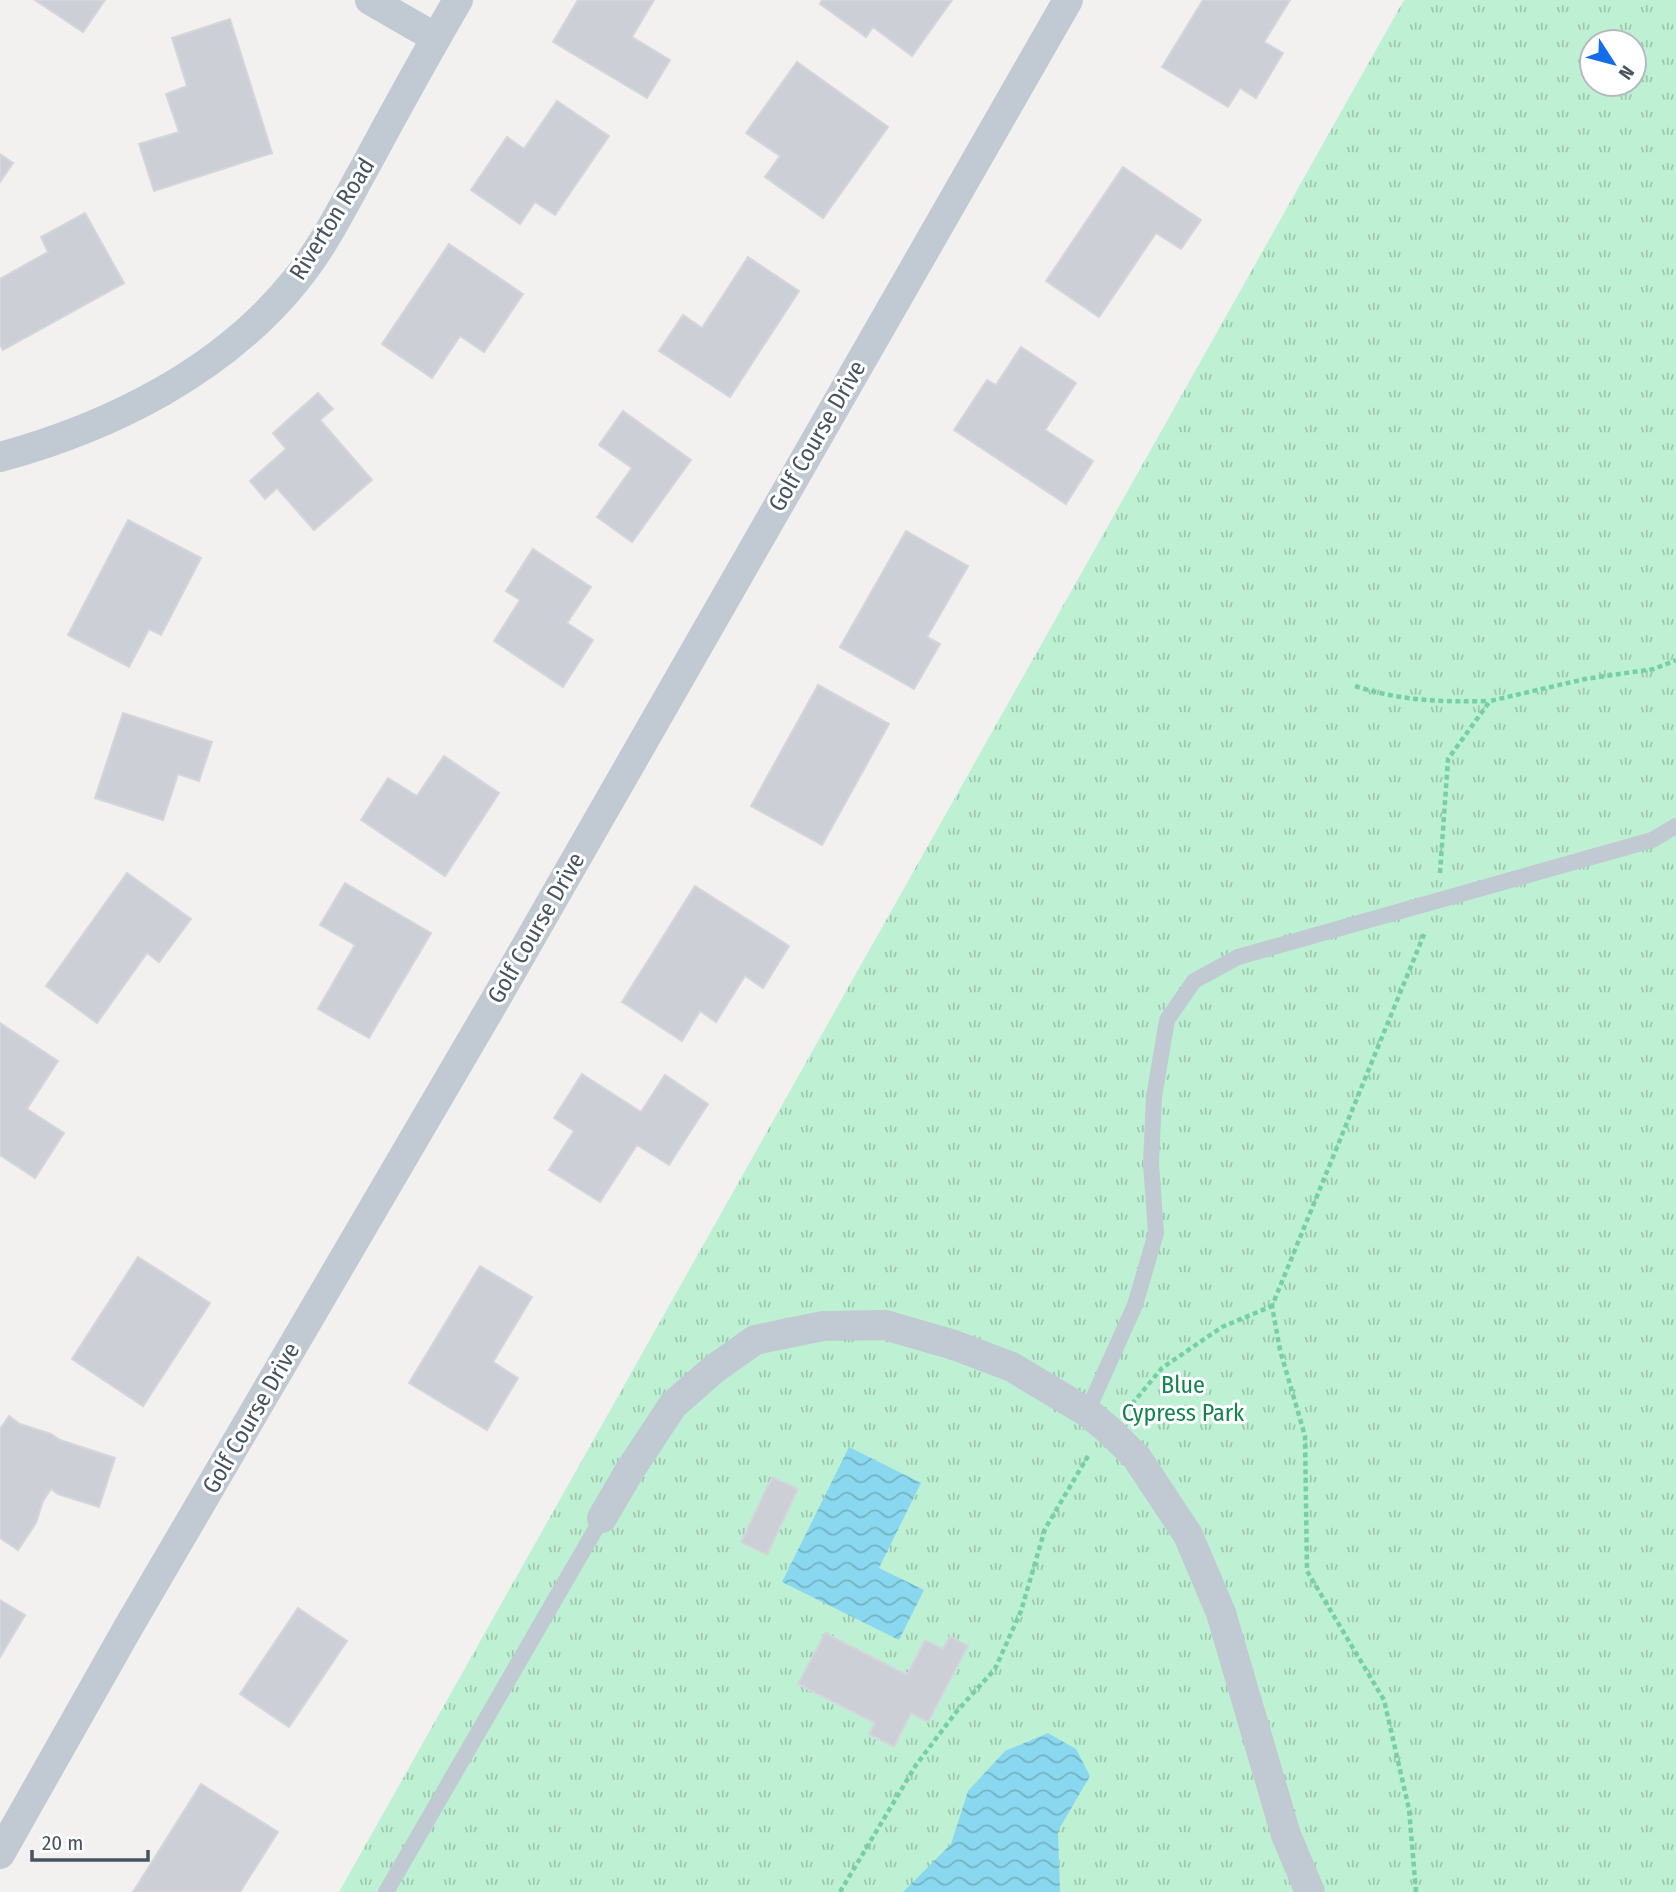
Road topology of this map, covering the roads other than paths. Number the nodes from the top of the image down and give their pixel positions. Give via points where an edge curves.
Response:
1 (370, 0) edge
2 (457, 0) edge
3 (1068, 0) edge
4 (436, 38) junction
5 (0, 457) edge
6 (1676, 826) edge
7 (1087, 1412) junction
8 (602, 1518) joint
9 (0, 1854) edge
10 (386, 1892) edge
11 (1310, 1892) edge

1 - 4 street
2 - 4 street, Riverton Road
3 - 9 street, Golf Course Drive
4 - 5 street, Riverton Road via 322,245 270,311 215,359 148,400 68,436
6 - 7 lane via 1652,839 1238,957 1194,981 1167,1020 1154,1097 1151,1164 1156,1233 1135,1305
7 - 8 street via 1012,1367 885,1325 823,1326 755,1340 673,1405
7 - 11 street via 1137,1458 1188,1535 1221,1613 1286,1835
8 - 10 lane

